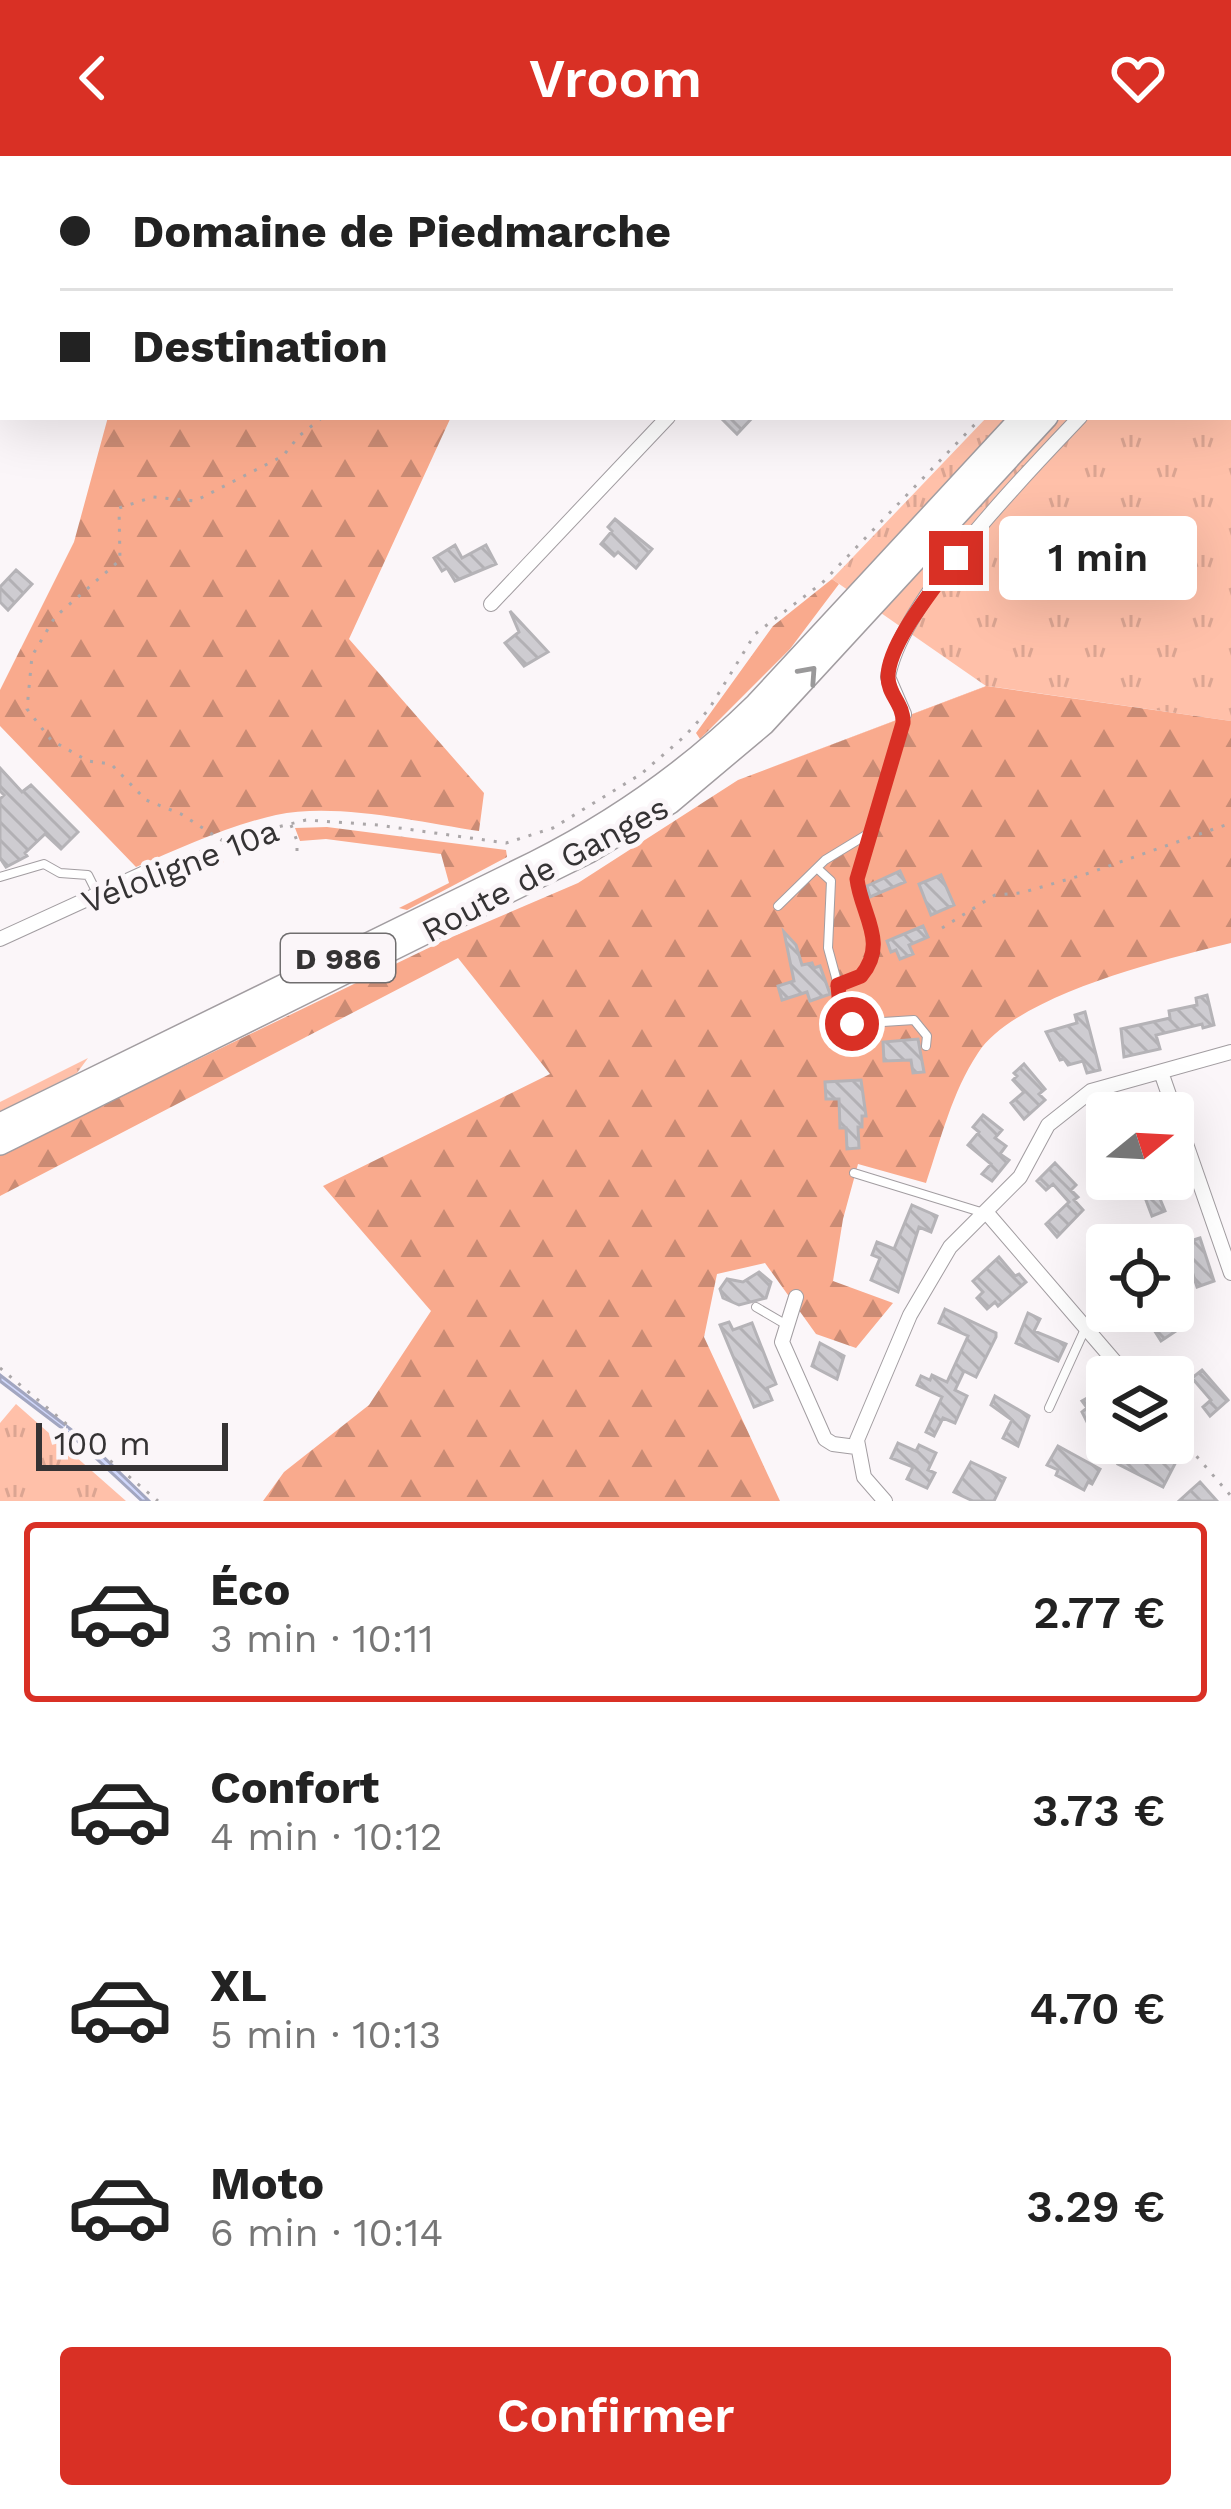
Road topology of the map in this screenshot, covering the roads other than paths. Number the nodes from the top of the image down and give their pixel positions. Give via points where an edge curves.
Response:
1 (665, 420) edge
2 (1019, 420) edge
3 (1045, 420) edge
4 (1077, 420) edge
5 (490, 604) dead end
6 (904, 714) joint
7 (872, 831) junction
8 (153, 869) road end
9 (818, 869) junction
10 (0, 878) edge
11 (98, 895) junction
12 (778, 906) dead end
13 (2, 933) edge
14 (838, 985) junction
15 (926, 1046) dead end
16 (1231, 1052) edge
17 (1161, 1072) junction
18 (0, 1121) edge
19 (0, 1144) edge
20 (854, 1173) dead end
21 (987, 1213) junction
22 (1231, 1273) edge
23 (796, 1297) dead end
24 (756, 1307) dead end
25 (785, 1324) junction
26 (1086, 1327) joint
27 (1090, 1332) edge
28 (1110, 1356) edge
29 (1049, 1408) dead end
30 (856, 1447) junction
31 (885, 1501) edge

1 - 5 street
2 - 18 main road, Route de Ganges / D 986 via 756,704 651,796 556,851
19 -> 3 main road, Route de Ganges / D 986 via 589,852 670,803 764,724
4 - 6 street via 988,516 899,645 888,677
6 - 7 lane
7 - 9 lane
7 - 14 lane via 857,879 875,947 861,976
8 - 11 street, Véloligne 10a
9 - 12 lane
9 - 14 lane via 831,881 828,948
10 - 11 lane via 44,864 88,875
11 - 13 street, Véloligne 10a
14 - 15 lane via 841,1018 914,1020
16 - 17 street
17 - 21 street via 1091,1090 1059,1114
17 - 22 street
20 - 21 lane
21 - 26 street
21 - 30 street via 928,1278
23 - 25 street
24 - 25 lane
25 - 30 street via 782,1342 820,1431 832,1444
26 - 29 lane
27 - 28 street
30 - 31 street via 864,1478

